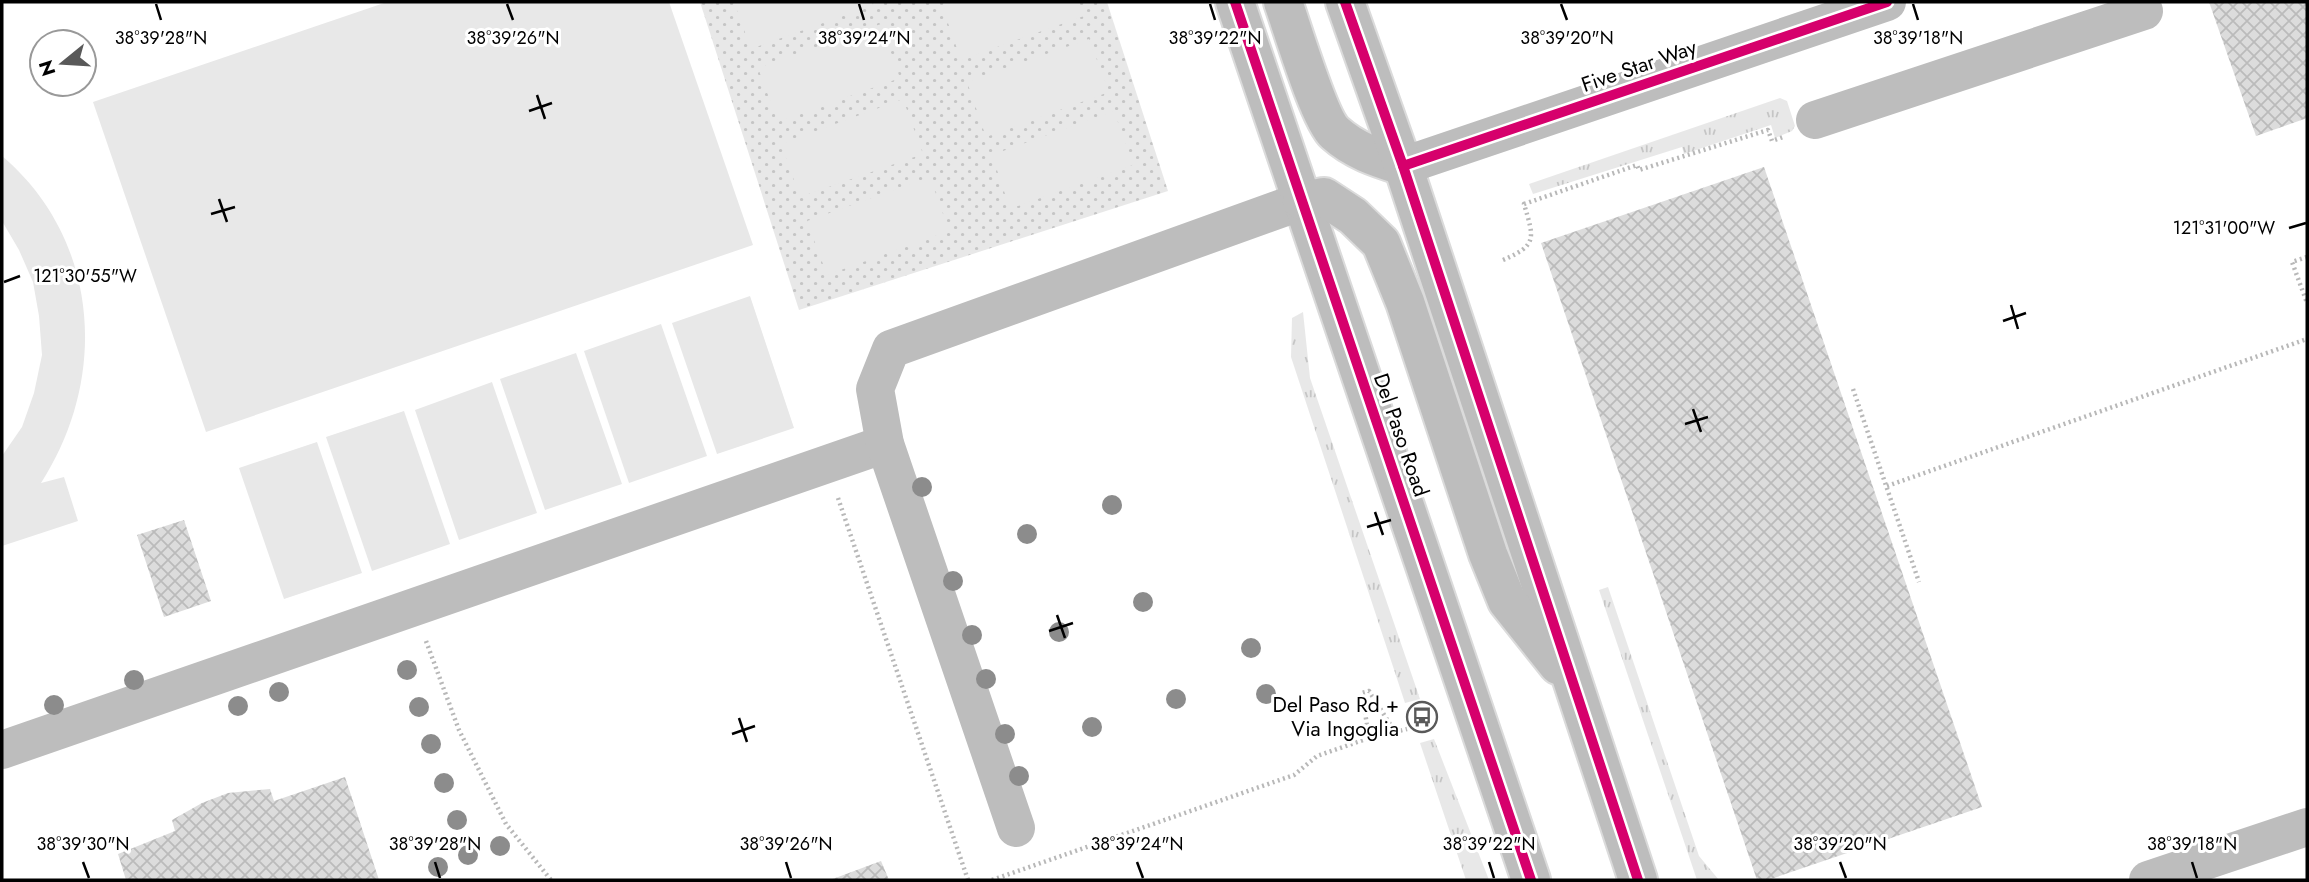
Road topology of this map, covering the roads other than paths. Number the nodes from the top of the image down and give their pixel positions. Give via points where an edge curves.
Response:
1 (1236, 2) edge
2 (1283, 2) edge
3 (1345, 2) edge
4 (1887, 2) edge
5 (2144, 11) dead end
6 (1805, 127) road end
7 (1403, 166) junction
8 (1302, 201) junction
9 (885, 444) junction
10 (1573, 683) junction
11 (2, 750) edge
12 (2307, 827) edge
13 (1016, 828) dead end
14 (1531, 880) edge
15 (1638, 880) edge
16 (2148, 880) edge

1 - 8 main road, Del Paso Road
2 - 7 main road via 1332,131 1358,150
3 - 7 main road
4 - 7 main road, Five Star Way
5 - 6 main road
7 - 10 main road
8 - 9 main road via 891,349 875,389
8 - 10 main road via 1324,197 1381,243 1507,601
8 - 14 main road, Del Paso Road
9 - 11 main road
9 - 13 main road
10 - 15 main road
12 - 16 main road

